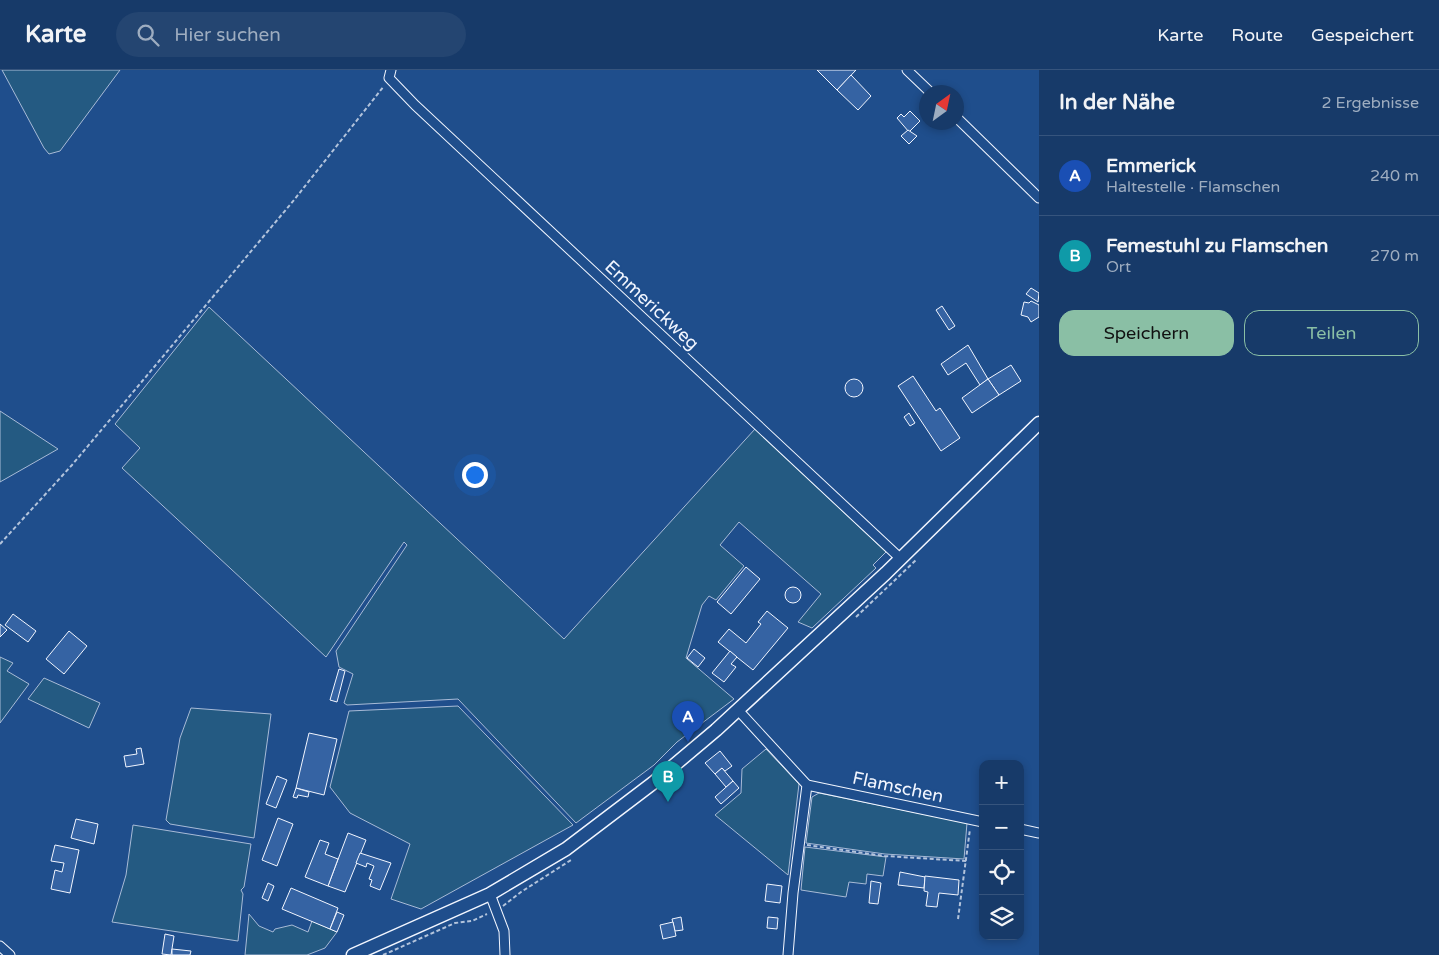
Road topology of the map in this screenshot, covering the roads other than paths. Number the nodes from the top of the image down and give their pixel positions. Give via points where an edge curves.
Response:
1 (907, 70) edge
2 (390, 74) edge
3 (923, 85) edge
4 (964, 125) edge
5 (1039, 198) edge
6 (1039, 422) edge
7 (900, 559) junction
8 (738, 710) junction
9 (807, 785) junction
10 (979, 821) edge
11 (1024, 830) edge
12 (1039, 833) edge
13 (490, 894) junction
14 (0, 946) edge
15 (10, 955) edge
16 (354, 955) edge
17 (505, 955) edge
18 (788, 955) edge

1 - 3 street
2 - 7 street, Emmerickweg
4 - 5 street
6 - 7 main road
7 - 8 main road
8 - 9 street
8 - 13 main road via 653,783 566,848
9 - 10 street, Flamschen
9 - 18 street via 792,893
11 - 12 street
13 - 16 main road
13 - 17 street via 504,931
14 - 15 street

